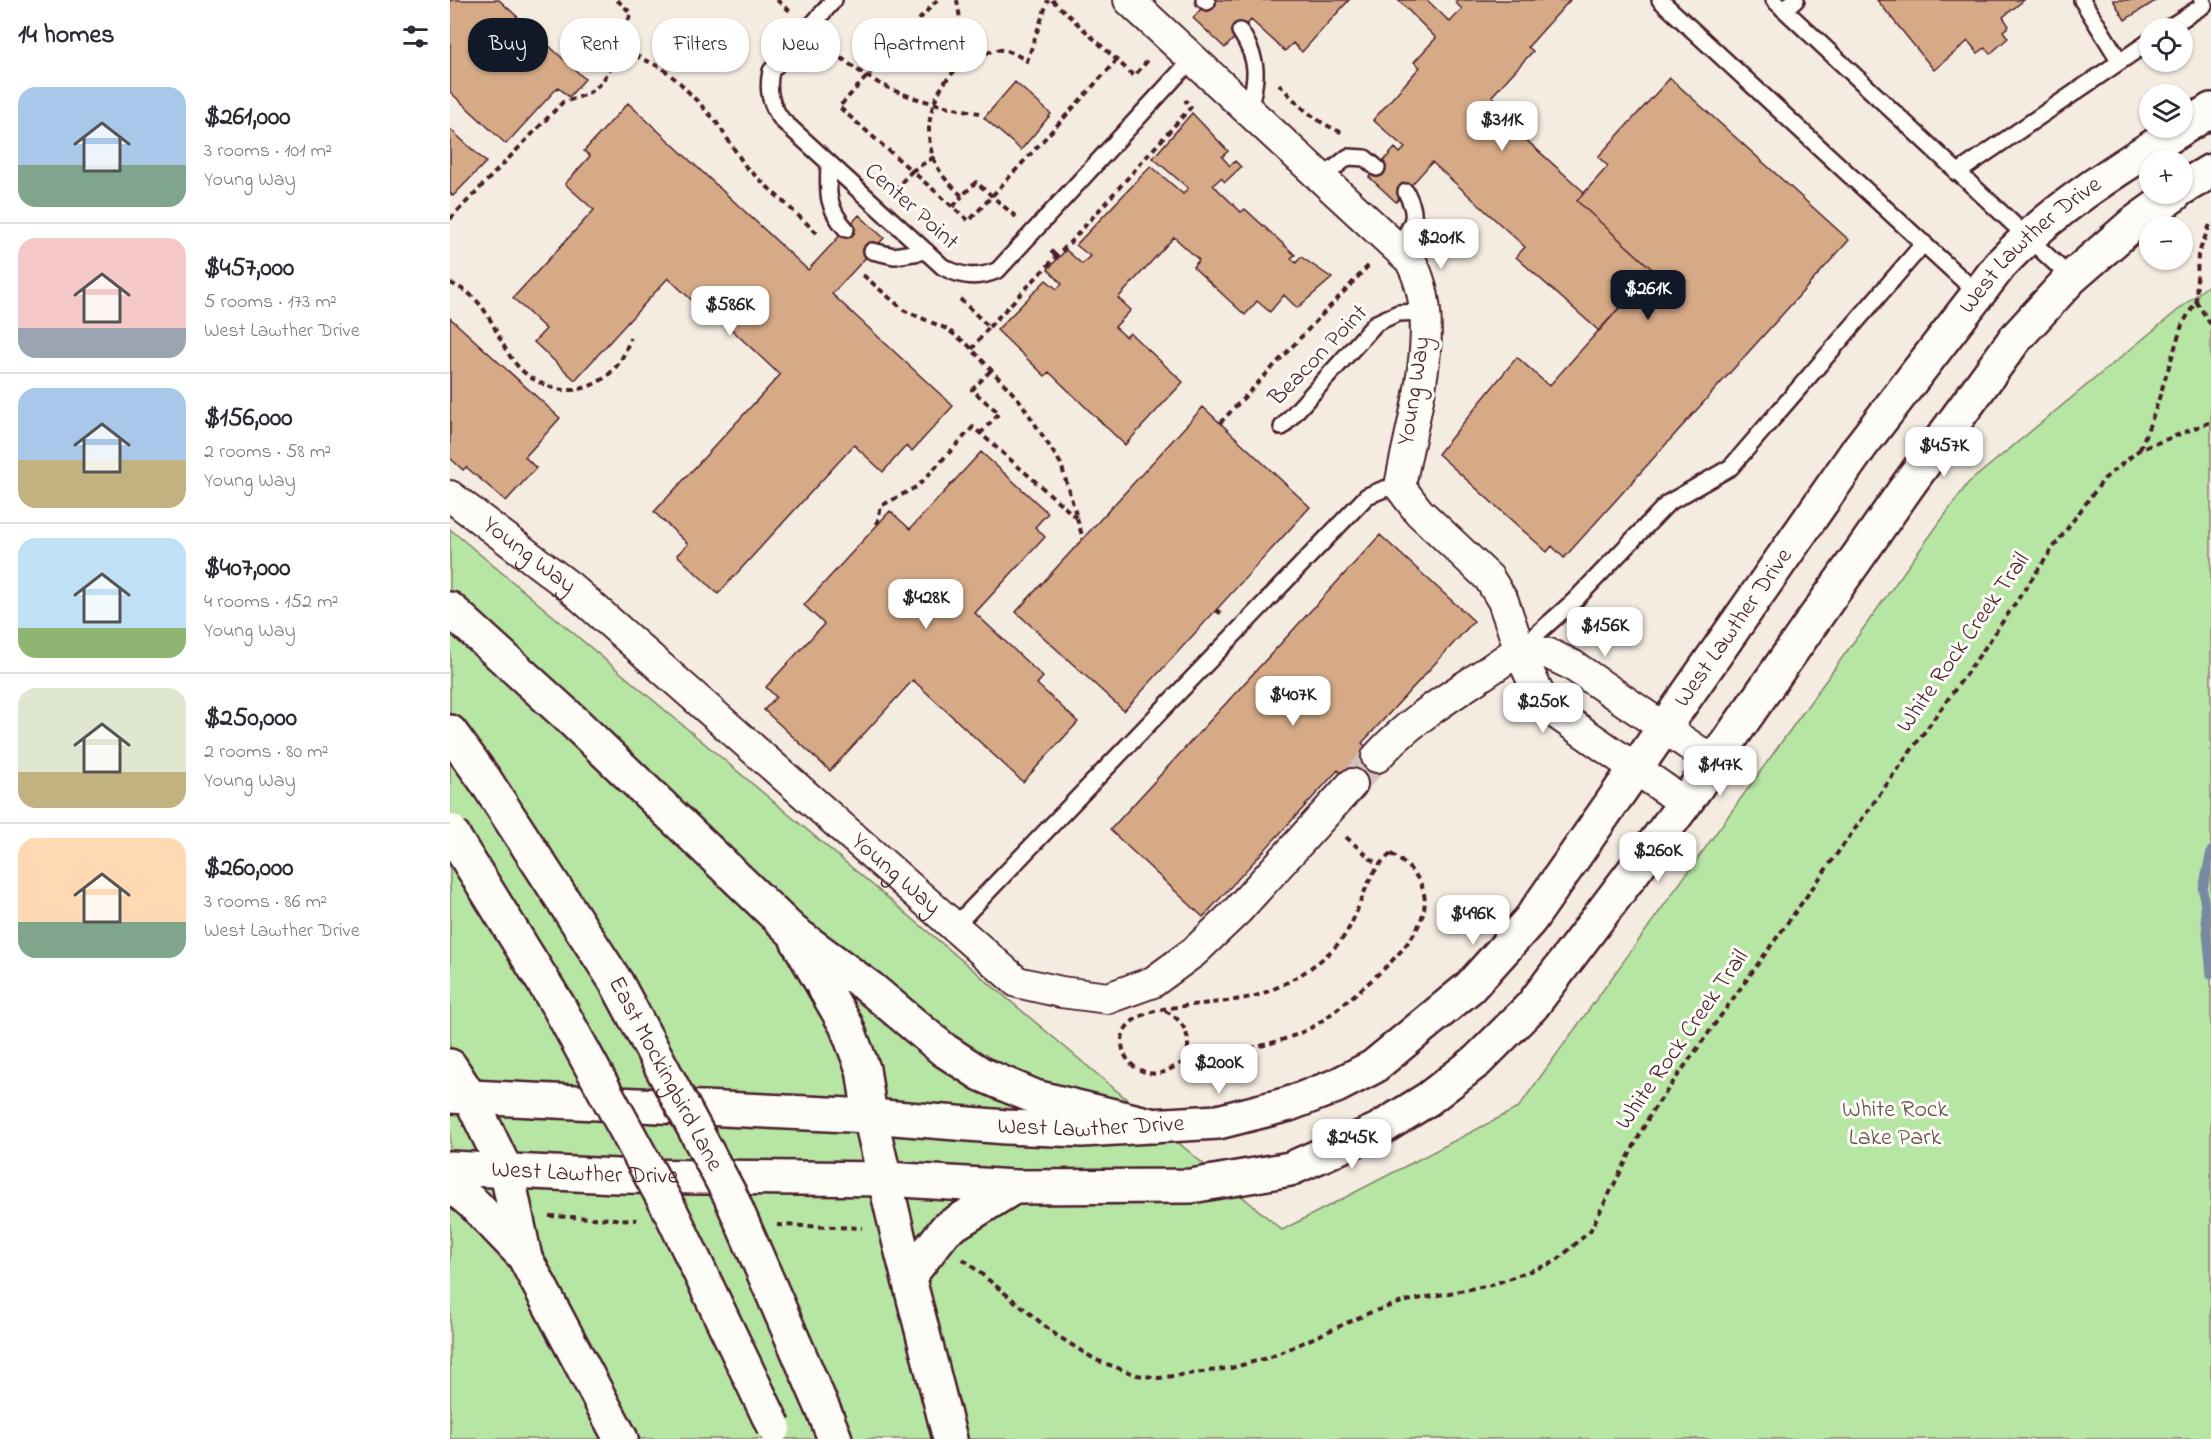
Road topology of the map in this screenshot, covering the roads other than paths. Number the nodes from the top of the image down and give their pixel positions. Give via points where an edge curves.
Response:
1 (834, 0) edge
2 (1660, 0) edge
3 (2082, 0) edge
4 (2202, 0) edge
5 (1137, 2) edge
6 (1785, 3) edge
7 (2184, 18) edge
8 (1240, 31) dead end
9 (2139, 48) edge
10 (1193, 58) junction
11 (2120, 60) junction
12 (1249, 110) junction
13 (2211, 110) edge
14 (830, 164) junction
15 (1377, 168) road end
16 (2211, 171) edge
17 (1957, 173) junction
18 (1323, 177) junction
19 (2193, 182) edge
20 (1406, 192) dead end
21 (2161, 204) edge
22 (846, 229) dead end
23 (2027, 237) junction
24 (1924, 243) junction
25 (1395, 245) junction
26 (872, 251) dead end
27 (926, 251) junction
28 (2071, 278) junction
29 (1977, 293) junction
30 (1424, 312) junction
31 (1282, 427) dead end
32 (1400, 487) junction
33 (450, 496) edge
34 (450, 609) edge
35 (1521, 648) junction
36 (1664, 726) junction
37 (450, 732) edge
38 (1377, 757) tunnel mouth
39 (1714, 762) junction
40 (1635, 768) junction
41 (1352, 784) tunnel mouth
42 (1685, 803) junction
43 (450, 831) edge
44 (954, 927) junction
45 (792, 931) junction
46 (450, 1066) edge
47 (461, 1097) edge
48 (870, 1116) junction
49 (1155, 1126) junction
50 (450, 1168) edge
51 (507, 1173) junction
52 (886, 1179) junction
53 (450, 1184) edge
54 (1014, 1187) junction
55 (525, 1258) junction
56 (910, 1275) junction
57 (831, 1428) edge
58 (776, 1433) edge
59 (621, 1439) edge
60 (950, 1439) edge

1 - 14 lane, Center Point via 771,71 768,83 773,108 782,120
2 - 24 lane
3 - 11 lane
4 - 7 lane via 2204,5
5 - 10 street, Young Way
6 - 17 lane
8 - 12 lane via 1251,49 1257,76
9 - 11 lane
10 - 12 street, Young Way
10 - 27 lane, Center Point via 998,270 964,276 943,267
11 - 17 lane
12 - 18 street, Young Way
13 - 23 street, West Lawther Drive via 2069,202
14 - 22 lane via 829,200 833,216
14 - 27 lane, Center Point
15 - 18 lane via 1365,158 1348,157
16 - 19 street
17 - 23 lane
18 - 25 street, Young Way
20 - 25 lane via 1415,209 1412,224
21 - 28 street, West Lawther Drive
23 - 28 lane
23 - 29 street, West Lawther Drive
24 - 29 lane
24 - 35 lane via 1731,467 1668,504 1575,600
25 - 30 street, Young Way via 1417,271
26 - 27 lane via 894,256
28 - 39 street, West Lawther Drive via 2015,339 1962,409
29 - 36 street, West Lawther Drive via 1860,447
30 - 31 lane, Beacon Point via 1398,313 1376,323
30 - 32 street, Young Way via 1425,358
32 - 35 street via 1419,512 1489,578 1503,601
32 - 44 lane via 1367,496
33 - 44 street, Young Way via 570,587
34 - 45 street
35 - 36 street via 1549,654 1572,665
35 - 38 street via 1477,681 1434,706 1398,734
35 - 40 street via 1532,684 1544,705
36 - 39 street
36 - 40 street, West Lawther Drive
37 - 57 street, East Mockingbird Lane, bridge via 616,982 730,1195
39 - 42 street, West Lawther Drive
40 - 42 street
40 - 49 street, West Lawther Drive via 1530,920 1470,987 1373,1066 1289,1104 1218,1122
41 - 44 street, Young Way via 1237,911 1194,952 1154,982 1108,998 1017,982
42 - 54 street, West Lawther Drive via 1532,1006 1477,1061 1428,1099 1378,1130 1290,1169 1191,1186
43 - 58 street, bridge via 559,1007 672,1214
45 - 48 street via 846,1025 863,1069
45 - 49 street via 870,988 944,1050 981,1074 1035,1097
46 - 47 street
47 - 48 street, West Lawther Drive
47 - 51 street
48 - 49 street, West Lawther Drive via 1082,1130
48 - 52 street
50 - 51 street, West Lawther Drive
51 - 52 street, West Lawther Drive
51 - 55 street
52 - 54 street, West Lawther Drive
52 - 56 street
53 - 55 street via 475,1204
54 - 56 street via 946,1229
55 - 59 street
56 - 60 street

